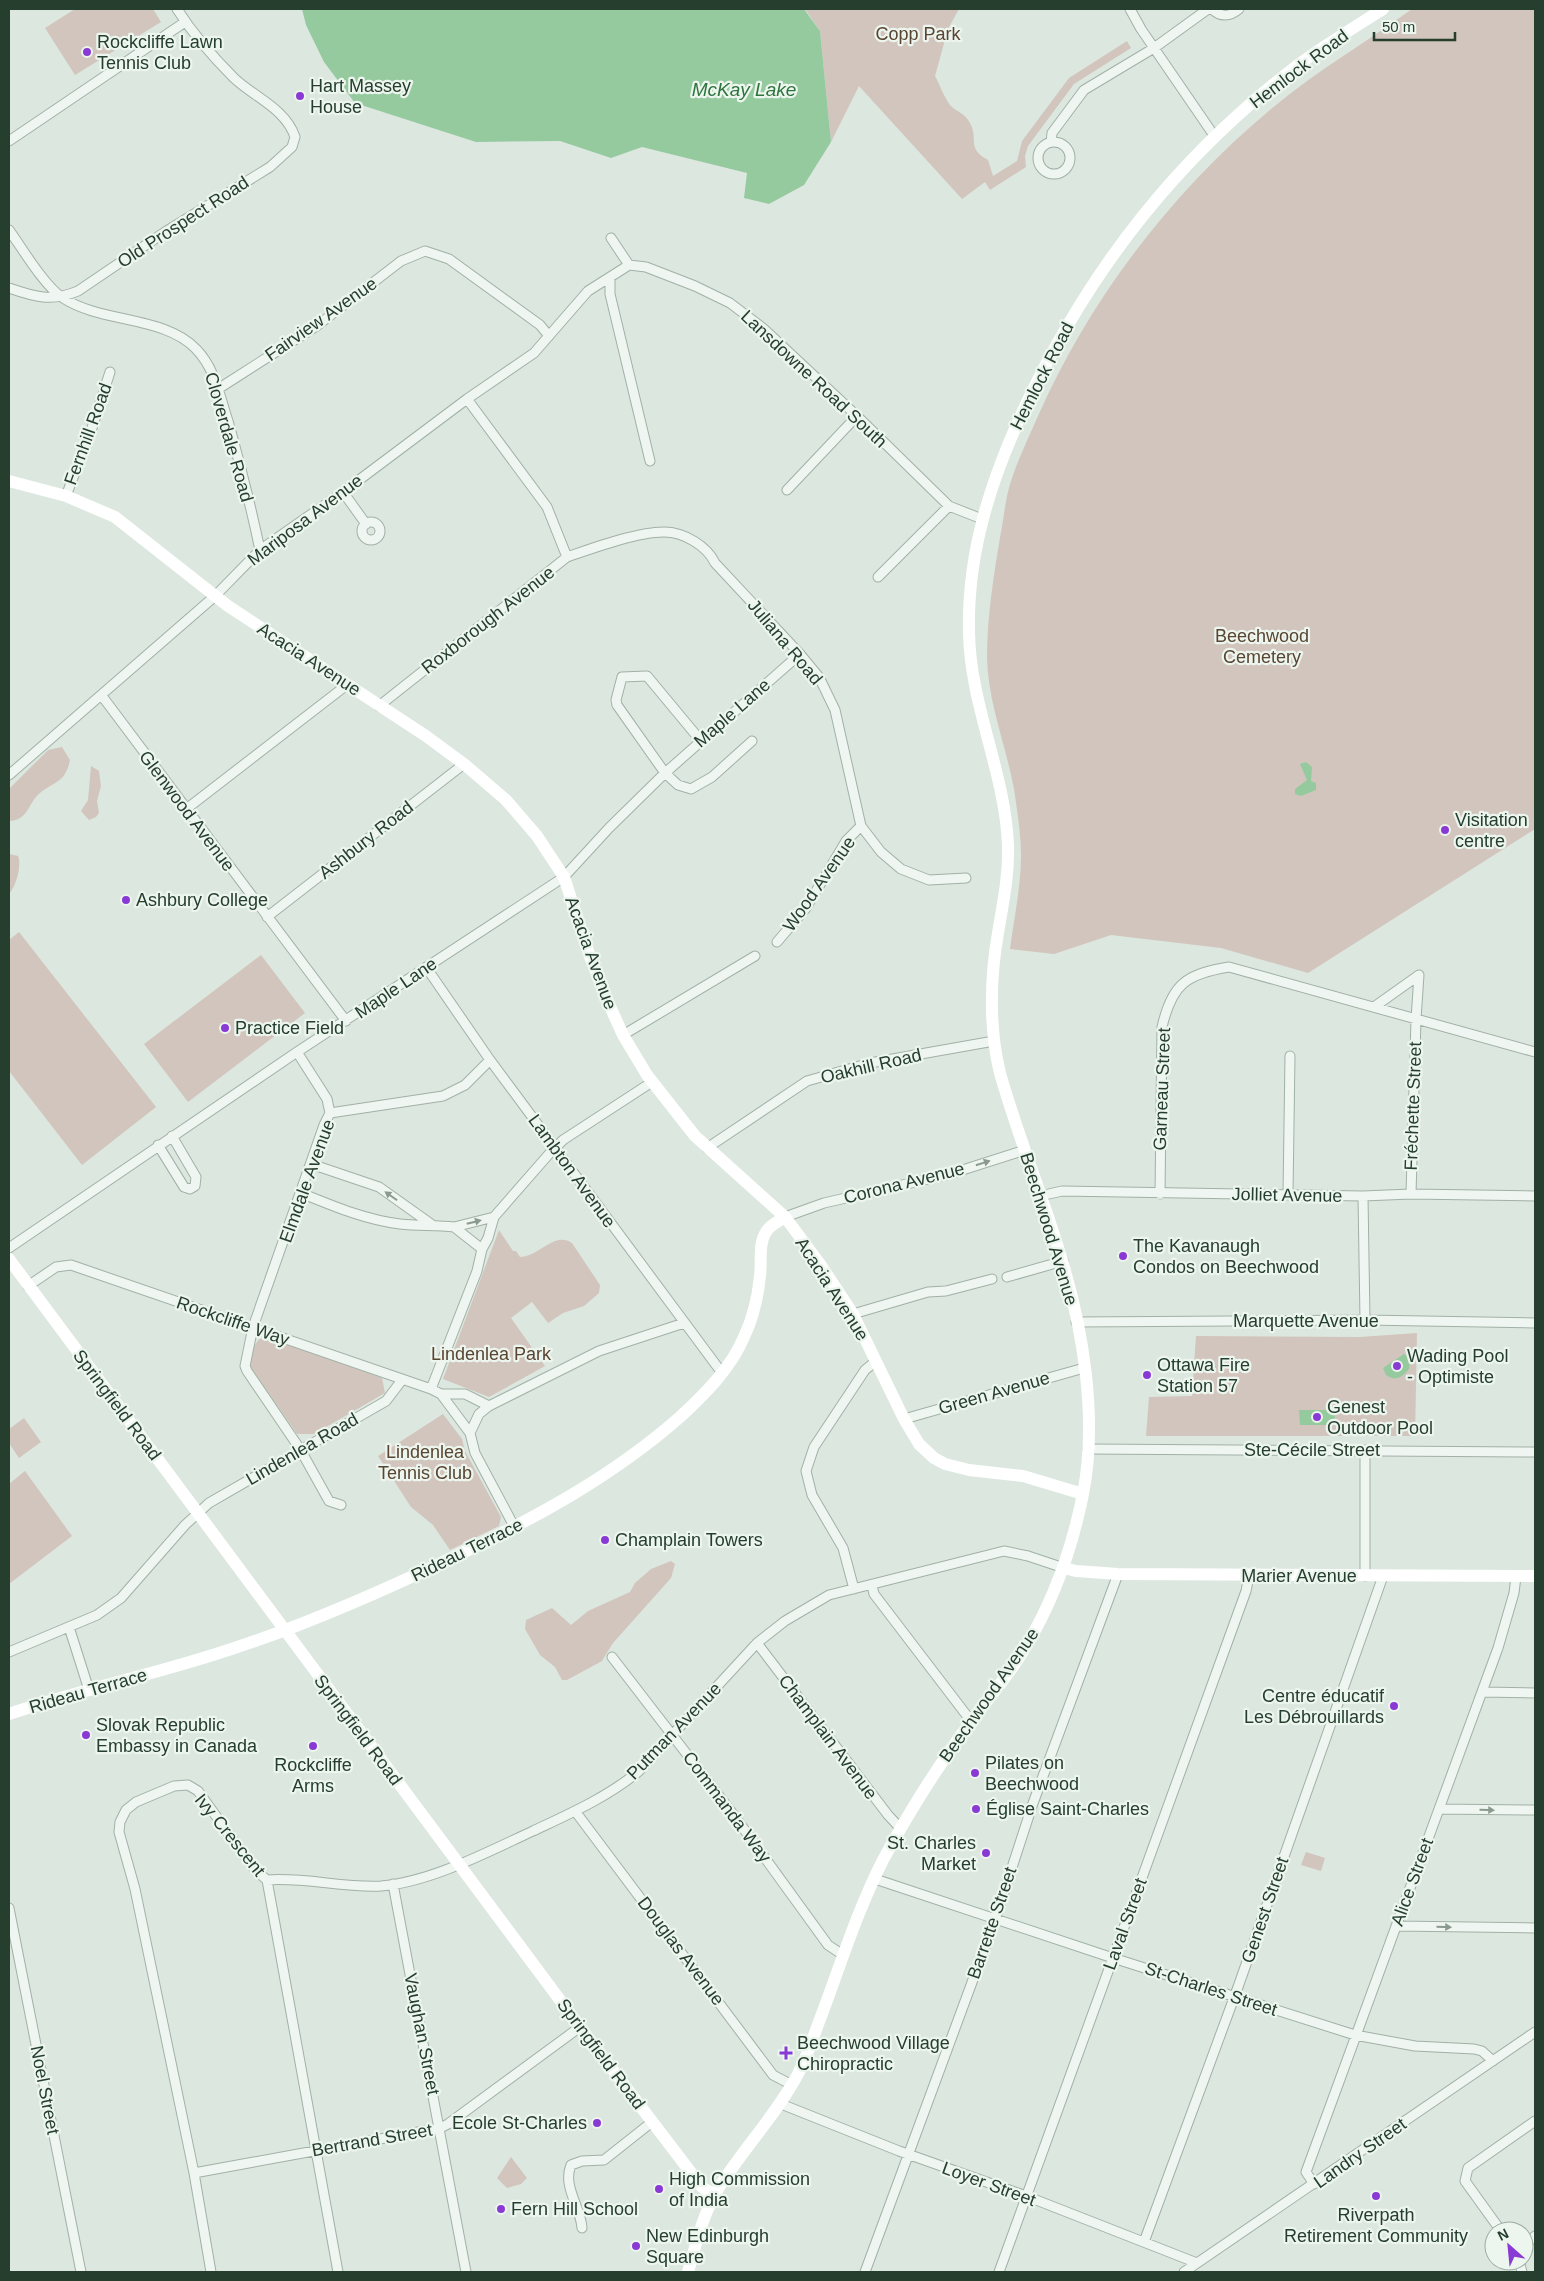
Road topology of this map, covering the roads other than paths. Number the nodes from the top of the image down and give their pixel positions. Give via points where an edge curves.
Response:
1 (177, 9) edge
2 (1130, 9) edge
3 (1208, 9) edge
4 (1212, 9) edge
5 (1238, 9) edge
6 (1383, 9) edge
7 (185, 22) junction
8 (1154, 48) junction
9 (1214, 137) junction
10 (9, 141) edge
11 (1050, 142) dead end
12 (9, 230) edge
13 (612, 238) dead end
14 (629, 265) junction
15 (610, 278) junction
16 (9, 288) edge
17 (62, 298) junction
18 (549, 336) junction
19 (110, 372) dead end
20 (218, 389) junction
21 (467, 399) junction
22 (857, 416) junction
23 (650, 461) dead end
24 (9, 482) edge
25 (787, 490) dead end
26 (343, 492) junction
27 (66, 496) junction
28 (949, 506) junction
29 (982, 519) junction
30 (366, 524) dead end
31 (260, 550) junction
32 (566, 557) junction
33 (878, 577) dead end
34 (215, 596) junction
35 (800, 654) junction
36 (348, 684) junction
37 (102, 696) junction
38 (379, 706) junction
39 (701, 741) junction
40 (752, 741) dead end
41 (464, 764) junction
42 (665, 773) junction
43 (9, 776) edge
44 (185, 810) junction
45 (861, 826) junction
46 (1008, 866) joint
47 (564, 877) junction
48 (966, 878) dead end
49 (267, 917) junction
50 (777, 942) dead end
51 (755, 956) dead end
52 (426, 967) junction
53 (1374, 1007) junction
54 (1416, 1019) junction
55 (346, 1021) junction
56 (623, 1035) junction
57 (994, 1041) junction
58 (297, 1052) junction
59 (1535, 1052) edge
60 (1290, 1056) dead end
61 (490, 1060) junction
62 (652, 1082) junction
63 (330, 1112) junction
64 (172, 1136) junction
65 (158, 1145) junction
66 (556, 1148) junction
67 (707, 1148) junction
68 (1025, 1150) junction
69 (311, 1164) junction
70 (301, 1193) junction
71 (1160, 1194) junction
72 (1288, 1194) junction
73 (1411, 1194) junction
74 (1040, 1196) junction
75 (1363, 1196) junction
76 (1535, 1196) edge
77 (494, 1217) junction
78 (785, 1217) junction
79 (432, 1224) junction
80 (454, 1227) junction
81 (9, 1248) edge
82 (482, 1249) junction
83 (9, 1260) edge
84 (1062, 1262) junction
85 (1007, 1277) dead end
86 (992, 1279) dead end
87 (28, 1286) junction
88 (853, 1314) junction
89 (1366, 1320) junction
90 (1076, 1322) junction
91 (684, 1323) junction
92 (1535, 1323) edge
93 (253, 1328) junction
94 (876, 1361) junction
95 (1084, 1368) junction
96 (722, 1373) junction
97 (402, 1380) junction
98 (431, 1389) junction
99 (441, 1394) junction
100 (489, 1406) junction
101 (904, 1419) junction
102 (470, 1433) junction
103 (300, 1449) junction
104 (1088, 1450) junction
105 (1366, 1450) junction
106 (1535, 1452) edge
107 (1082, 1494) junction
108 (341, 1505) dead end
109 (199, 1514) junction
110 (514, 1528) junction
111 (1064, 1568) junction
112 (1118, 1574) junction
113 (1249, 1576) junction
114 (1366, 1576) junction
115 (1383, 1576) junction
116 (1516, 1576) junction
117 (1535, 1576) edge
118 (872, 1585) junction
119 (854, 1589) junction
120 (69, 1627) junction
121 (285, 1632) junction
122 (757, 1643) junction
123 (9, 1652) edge
124 (612, 1657) dead end
125 (89, 1690) junction
126 (1482, 1692) junction
127 (1535, 1693) edge
128 (9, 1714) edge
129 (971, 1721) junction
130 (673, 1735) junction
131 (1439, 1809) junction
132 (1535, 1810) edge
133 (575, 1811) junction
134 (901, 1829) junction
135 (458, 1863) junction
136 (875, 1879) junction
137 (267, 1880) junction
138 (393, 1884) junction
139 (9, 1908) edge
140 (995, 1920) junction
141 (1396, 1926) junction
142 (1535, 1928) edge
143 (844, 1955) junction
144 (1113, 1958) junction
145 (1234, 1997) junction
146 (580, 2027) junction
147 (1535, 2032) edge
148 (1355, 2035) junction
149 (1493, 2061) junction
150 (792, 2085) junction
151 (781, 2104) junction
152 (1535, 2121) edge
153 (652, 2122) junction
154 (440, 2128) junction
155 (316, 2150) junction
156 (907, 2154) junction
157 (194, 2173) junction
158 (1314, 2184) junction
159 (714, 2195) junction
160 (1026, 2196) junction
161 (1494, 2221) edge
162 (582, 2228) dead end
163 (1144, 2242) junction
164 (1198, 2263) junction
165 (81, 2272) edge
166 (211, 2272) edge
167 (338, 2272) edge
168 (466, 2272) edge
169 (688, 2272) edge
170 (865, 2272) edge
171 (999, 2272) edge
172 (1184, 2272) edge

1 - 7 street
2 - 8 street
3 - 8 street
4 - 5 street via 1224,16
6 - 9 street, Hemlock Road via 1302,62
7 - 10 street
7 - 17 street, Old Prospect Road via 235,78 284,118 295,137 292,146 270,167 78,291
8 - 9 street
8 - 11 street via 1084,90 1052,134
9 - 29 street, Hemlock Road via 1164,188 1110,258 1054,346 1009,439
12 - 17 street, Cloverdale Road
13 - 14 street
14 - 15 street
14 - 22 street, Lansdowne Road South via 646,267 730,303
15 - 18 street, Mariposa Avenue via 580,298
15 - 23 street via 610,294
16 - 17 street via 33,296
17 - 20 street, Cloverdale Road via 88,310 176,333 196,348
18 - 20 street, Fairview Avenue via 540,325 449,259 425,251 401,261 318,326
18 - 21 street, Mariposa Avenue via 534,353
19 - 27 street, Fernhill Road
20 - 31 street, Cloverdale Road
21 - 26 street, Mariposa Avenue
21 - 32 street, Roxborough Avenue via 547,507
22 - 25 street
22 - 28 street, Lansdowne Road South
24 - 27 street, Acacia Avenue
26 - 30 street
26 - 31 street, Mariposa Avenue
27 - 34 street, Acacia Avenue via 115,517
28 - 29 street, Lansdowne Road South
28 - 33 street
29 - 46 street, Hemlock Road via 973,560 968,637 973,682 1003,800
31 - 34 street, Mariposa Avenue
32 - 35 street, Juliana Road via 666,531 693,540 712,556
32 - 38 street, Roxborough Avenue
34 - 36 street, Acacia Avenue
34 - 37 street, Mariposa Avenue
35 - 39 street, Maple Lane
35 - 45 street, Juliana Road via 819,677 836,710
36 - 38 street, Acacia Avenue
36 - 44 street
37 - 43 street, Mariposa Avenue
37 - 44 street, Glenwood Avenue
38 - 41 street, Acacia Avenue
39 - 42 street, Maple Lane
39 - 42 street via 647,676 622,677 617,705
40 - 42 street, Maple Lane via 712,777 691,789 678,785
41 - 47 street, Acacia Avenue via 522,817
41 - 49 street, Ashbury Road
42 - 47 street, Maple Lane
44 - 49 street, Glenwood Avenue
45 - 48 street, Juliana Road via 880,852 901,869 929,880
45 - 50 street, Wood Avenue via 846,841 806,908
46 - 57 street, Beechwood Avenue via 994,968
47 - 52 street, Maple Lane
47 - 56 street, Acacia Avenue via 595,970
49 - 55 street, Glenwood Avenue
51 - 56 street
52 - 55 street, Maple Lane
52 - 61 street, Lambton Avenue
53 - 54 street, Garneau Street
53 - 54 street, Fréchette Street via 1420,975
53 - 71 street, Garneau Street via 1229,967 1204,971 1182,983 1168,1005 1162,1027
54 - 59 street, Garneau Street
54 - 73 street, Fréchette Street
55 - 58 street, Maple Lane
56 - 62 street, Acacia Avenue
57 - 67 street, Oakhill Road via 870,1063 807,1081
57 - 68 street, Beechwood Avenue via 999,1069
58 - 63 street via 327,1099
58 - 64 street, Maple Lane
60 - 72 street
61 - 63 street, Elmdale Avenue via 465,1085 443,1096
61 - 66 street, Lambton Avenue
62 - 66 street via 563,1140
62 - 67 street, Acacia Avenue
63 - 69 street, Elmdale Avenue
64 - 65 street, Maple Lane
64 - 65 street via 196,1177 195,1186 190,1189 184,1187
65 - 81 street, Maple Lane
66 - 77 street
66 - 91 street, Lambton Avenue
67 - 78 street, Acacia Avenue
68 - 74 street, Beechwood Avenue
78 -> 68 street, Corona Avenue via 824,1203 950,1174
69 - 70 street, Elmdale Avenue
79 -> 69 street via 379,1187
70 - 79 street via 362,1216 400,1224
70 - 93 street, Elmdale Avenue
71 - 72 street, Jolliet Avenue
71 - 74 street, Jolliet Avenue via 1062,1192
72 - 75 street, Jolliet Avenue
73 - 75 street, Jolliet Avenue
73 - 76 street, Jolliet Avenue
74 - 84 street, Beechwood Avenue
75 - 89 street
80 -> 77 street
77 - 82 street
78 - 88 street, Acacia Avenue
78 - 96 street, Rideau Terrace via 764,1234 758,1288 750,1322
79 - 80 street
80 - 82 street
82 - 98 street via 477,1271
83 - 87 street, Springfield Road
84 - 85 street
84 - 90 street, Beechwood Avenue
86 - 88 street via 946,1291 928,1292
87 - 93 street, Rockcliffe Way via 56,1267 71,1265
87 - 109 street, Springfield Road
88 - 94 street, Acacia Avenue
89 - 90 street, Marquette Avenue
89 - 92 street, Marquette Avenue
90 - 95 street, Beechwood Avenue
91 - 96 street, Lambton Avenue
91 - 100 street via 599,1351
93 - 97 street, Rockcliffe Way
93 - 103 street, Elmdale Avenue via 245,1366 247,1372
94 - 101 street, Acacia Avenue
94 - 119 street via 864,1370 814,1447 806,1471 812,1495 843,1548
95 - 101 street, Green Avenue
95 - 104 street, Beechwood Avenue via 1089,1409
96 - 110 street, Rideau Terrace via 694,1404 641,1448 580,1491
97 - 98 street, Rockcliffe Way
97 - 103 street, Lindenlea Road via 386,1401
98 - 99 street, Rockcliffe Way
99 - 100 street, Rockcliffe Way via 465,1394
99 - 102 street, Rockcliffe Way
100 - 102 street via 479,1414
101 - 107 street, Acacia Avenue via 926,1452 945,1464 1023,1476
102 - 110 street via 475,1453
103 - 108 street, Elmdale Avenue via 329,1501
103 - 109 street, Lindenlea Road via 209,1503
104 - 105 street, Ste-Cécile Street
104 - 107 street, Beechwood Avenue
105 - 106 street, Ste-Cécile Street
105 - 114 street
107 - 111 street, Beechwood Avenue
109 - 120 street, Lindenlea Road via 185,1525 121,1598 97,1615
109 - 121 street, Springfield Road
110 - 121 street, Rideau Terrace via 414,1578
111 - 112 street, Marier Avenue via 1076,1572
111 - 118 street, Putman Avenue via 1004,1551
111 - 129 street, Beechwood Avenue via 1025,1649
112 - 113 street, Marier Avenue
112 - 140 street, Barrette Street via 1032,1806
113 - 114 street, Marier Avenue
113 - 144 street, Laval Street
114 - 115 street, Marier Avenue
115 - 116 street, Marier Avenue
115 - 145 street, Genest Street
116 - 117 street, Marier Avenue
116 - 126 street, Alice Street via 1514,1593
118 - 119 street, Putman Avenue
118 - 129 street via 874,1594
119 - 122 street, Putman Avenue via 830,1595 785,1620
120 - 123 street, Lindenlea Road
120 - 125 street
121 - 125 street, Rideau Terrace
121 - 135 street, Springfield Road
122 - 130 street, Putman Avenue
122 - 134 street, Champlain Avenue
124 - 130 street, Commanda Way
125 - 128 street, Rideau Terrace
126 - 127 street
126 - 131 street, Alice Street
129 - 134 street, Beechwood Avenue
130 - 133 street, Putman Avenue via 626,1782
130 - 143 street, Commanda Way via 828,1945
131 -> 132 street
131 - 141 street, Alice Street
133 - 135 street, Putman Avenue
133 - 150 street, Douglas Avenue via 773,2075
134 - 136 street, Beechwood Avenue
135 - 138 street, Putman Avenue via 413,1881
135 - 146 street, Springfield Road
136 - 140 street, St-Charles Street
136 - 143 street, Beechwood Avenue
137 - 138 street, Putman Avenue via 285,1878 378,1886
137 - 155 street, Ivy Crescent
137 - 157 street, Ivy Crescent via 255,1870 198,1791 188,1785 174,1786 136,1802 126,1810 120,1822 119,1832 135,1889
138 - 154 street, Vaughan Street
139 - 165 street, Noel Street
140 - 144 street, St-Charles Street
140 - 156 street, Barrette Street
141 -> 142 street
141 - 148 street, Alice Street
143 - 150 street, Beechwood Avenue via 802,2068
144 - 145 street, St-Charles Street
144 - 160 street, Laval Street
145 - 148 street, St-Charles Street
145 - 163 street, Genest Street
146 - 153 street, Springfield Road
146 - 154 street, Bertrand Street
147 - 149 street, Landry Street
148 - 149 street, St-Charles Street via 1415,2046 1474,2049 1482,2051
148 - 158 street, Alice Street via 1306,2172
149 - 158 street, Landry Street
150 - 151 street, Beechwood Avenue
151 - 156 street, Loyer Street
151 - 159 street, Beechwood Avenue
152 - 161 street via 1468,2168 1465,2181
153 - 159 street, Springfield Road via 702,2187
153 - 162 street via 604,2160 570,2164 570,2185 575,2208 582,2216
154 - 155 street, Bertrand Street
154 - 168 street, Vaughan Street
155 - 157 street, Bertrand Street
155 - 167 street, Ivy Crescent
156 - 160 street, Loyer Street
156 - 170 street, Barrette Street
157 - 166 street, Ivy Crescent
158 - 164 street, Landry Street
159 - 169 street, Beechwood Avenue via 699,2231
160 - 163 street, Loyer Street
160 - 171 street, Laval Street
163 - 164 street, Loyer Street
164 - 172 street, Landry Street

